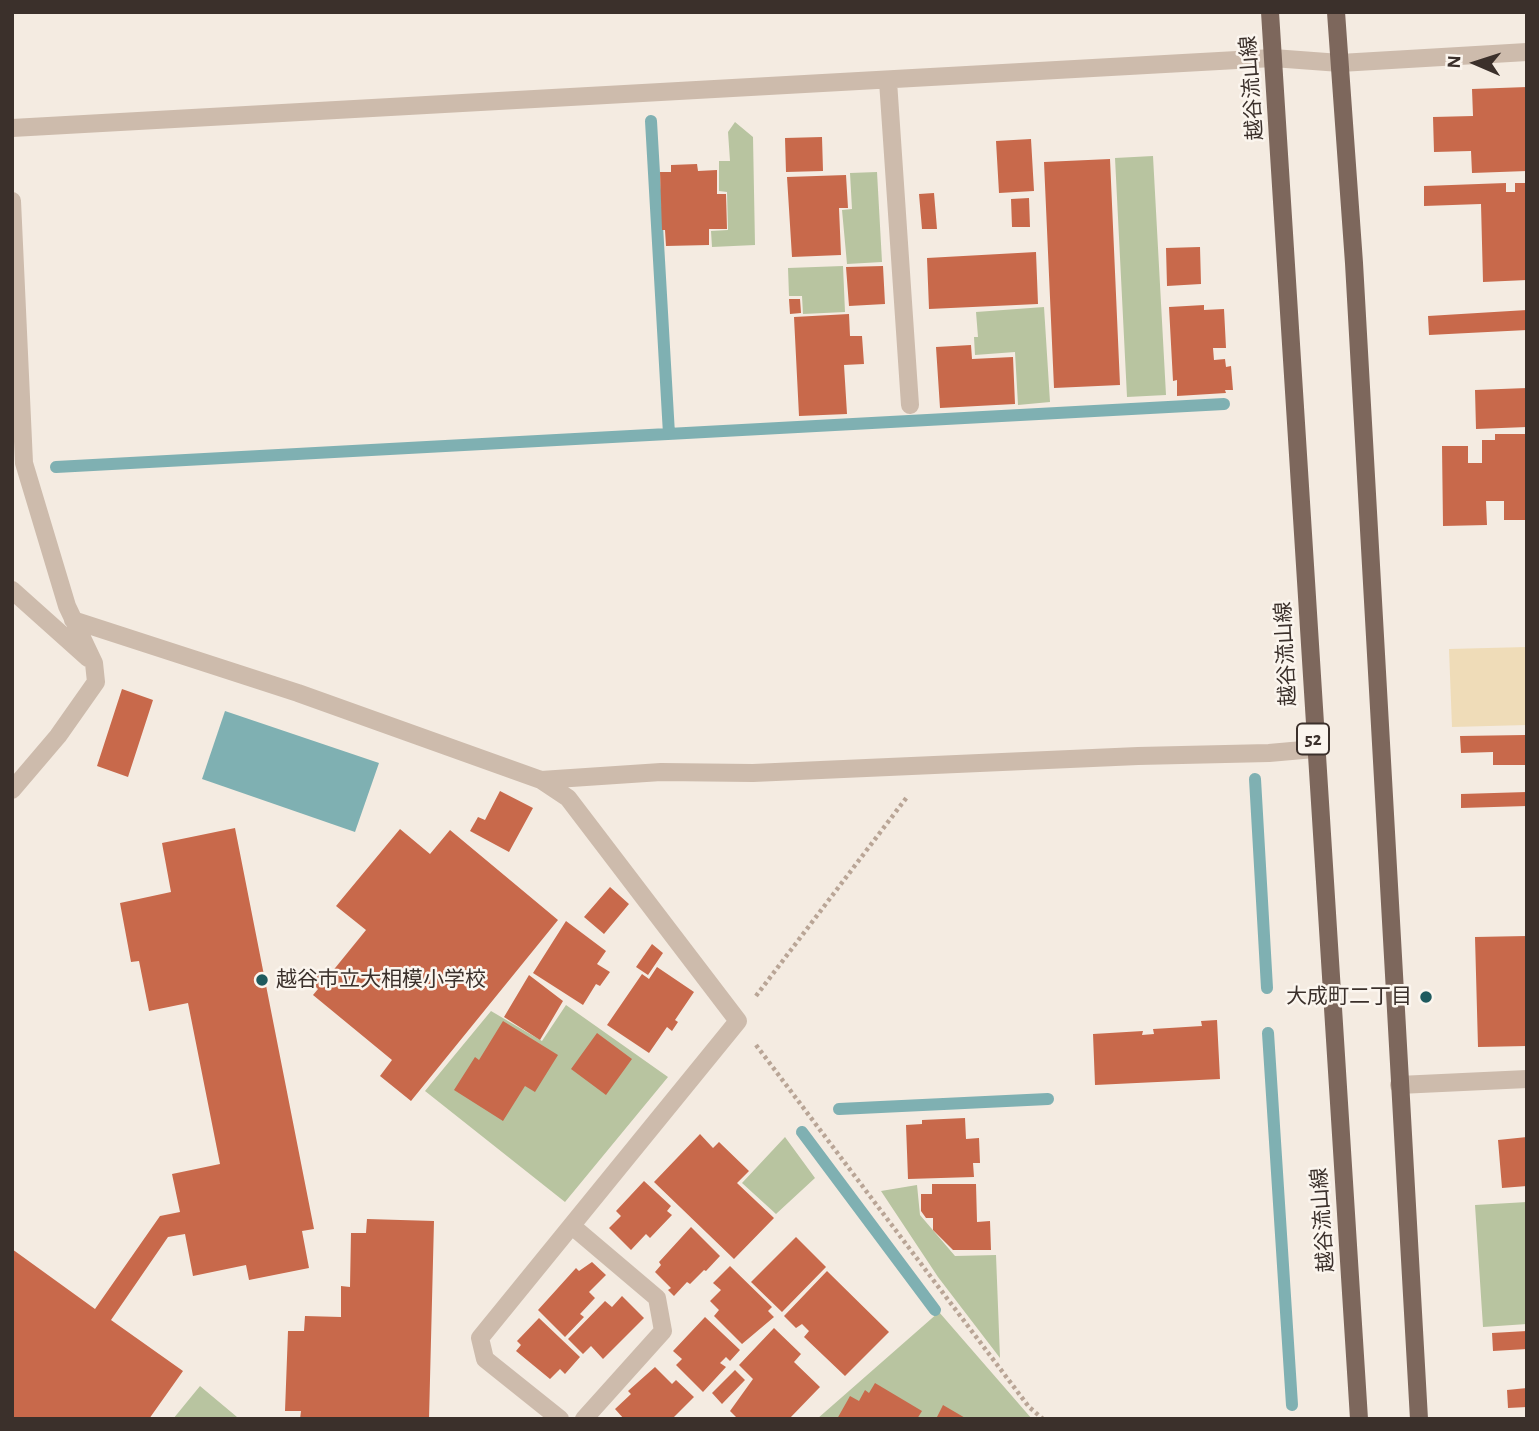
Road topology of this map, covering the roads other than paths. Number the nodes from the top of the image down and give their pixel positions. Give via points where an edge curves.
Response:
1 (1270, 12) edge
2 (1336, 12) edge
3 (1527, 52) edge
4 (1273, 58) junction
5 (1340, 63) junction
6 (888, 81) junction
7 (12, 128) edge
8 (12, 201) edge
9 (911, 405) dead end
10 (12, 590) edge
11 (73, 620) junction
12 (94, 663) junction
13 (1314, 749) junction
14 (541, 780) junction
15 (12, 790) edge
16 (1527, 1079) edge
17 (1399, 1085) junction
18 (572, 1226) junction
19 (560, 1419) edge
20 (584, 1419) edge
21 (1359, 1419) edge
22 (1419, 1419) edge

1 - 4 main road, 越谷流山線 / 52
2 - 5 main road
3 - 5 street
4 - 5 street
4 - 6 street
4 - 13 main road, 越谷流山線 / 52
5 - 17 main road
6 - 7 street
6 - 9 street
8 - 11 street via 24,463
10 - 12 street
11 - 12 street
11 - 14 street via 324,702
12 - 15 street via 96,682
13 - 14 street
13 - 21 main road, 越谷流山線 / 52
14 - 18 street via 568,798 738,1021
16 - 17 street
17 - 22 main road
18 - 19 street via 480,1338 485,1359
18 - 20 street via 657,1298 663,1317 663,1331

